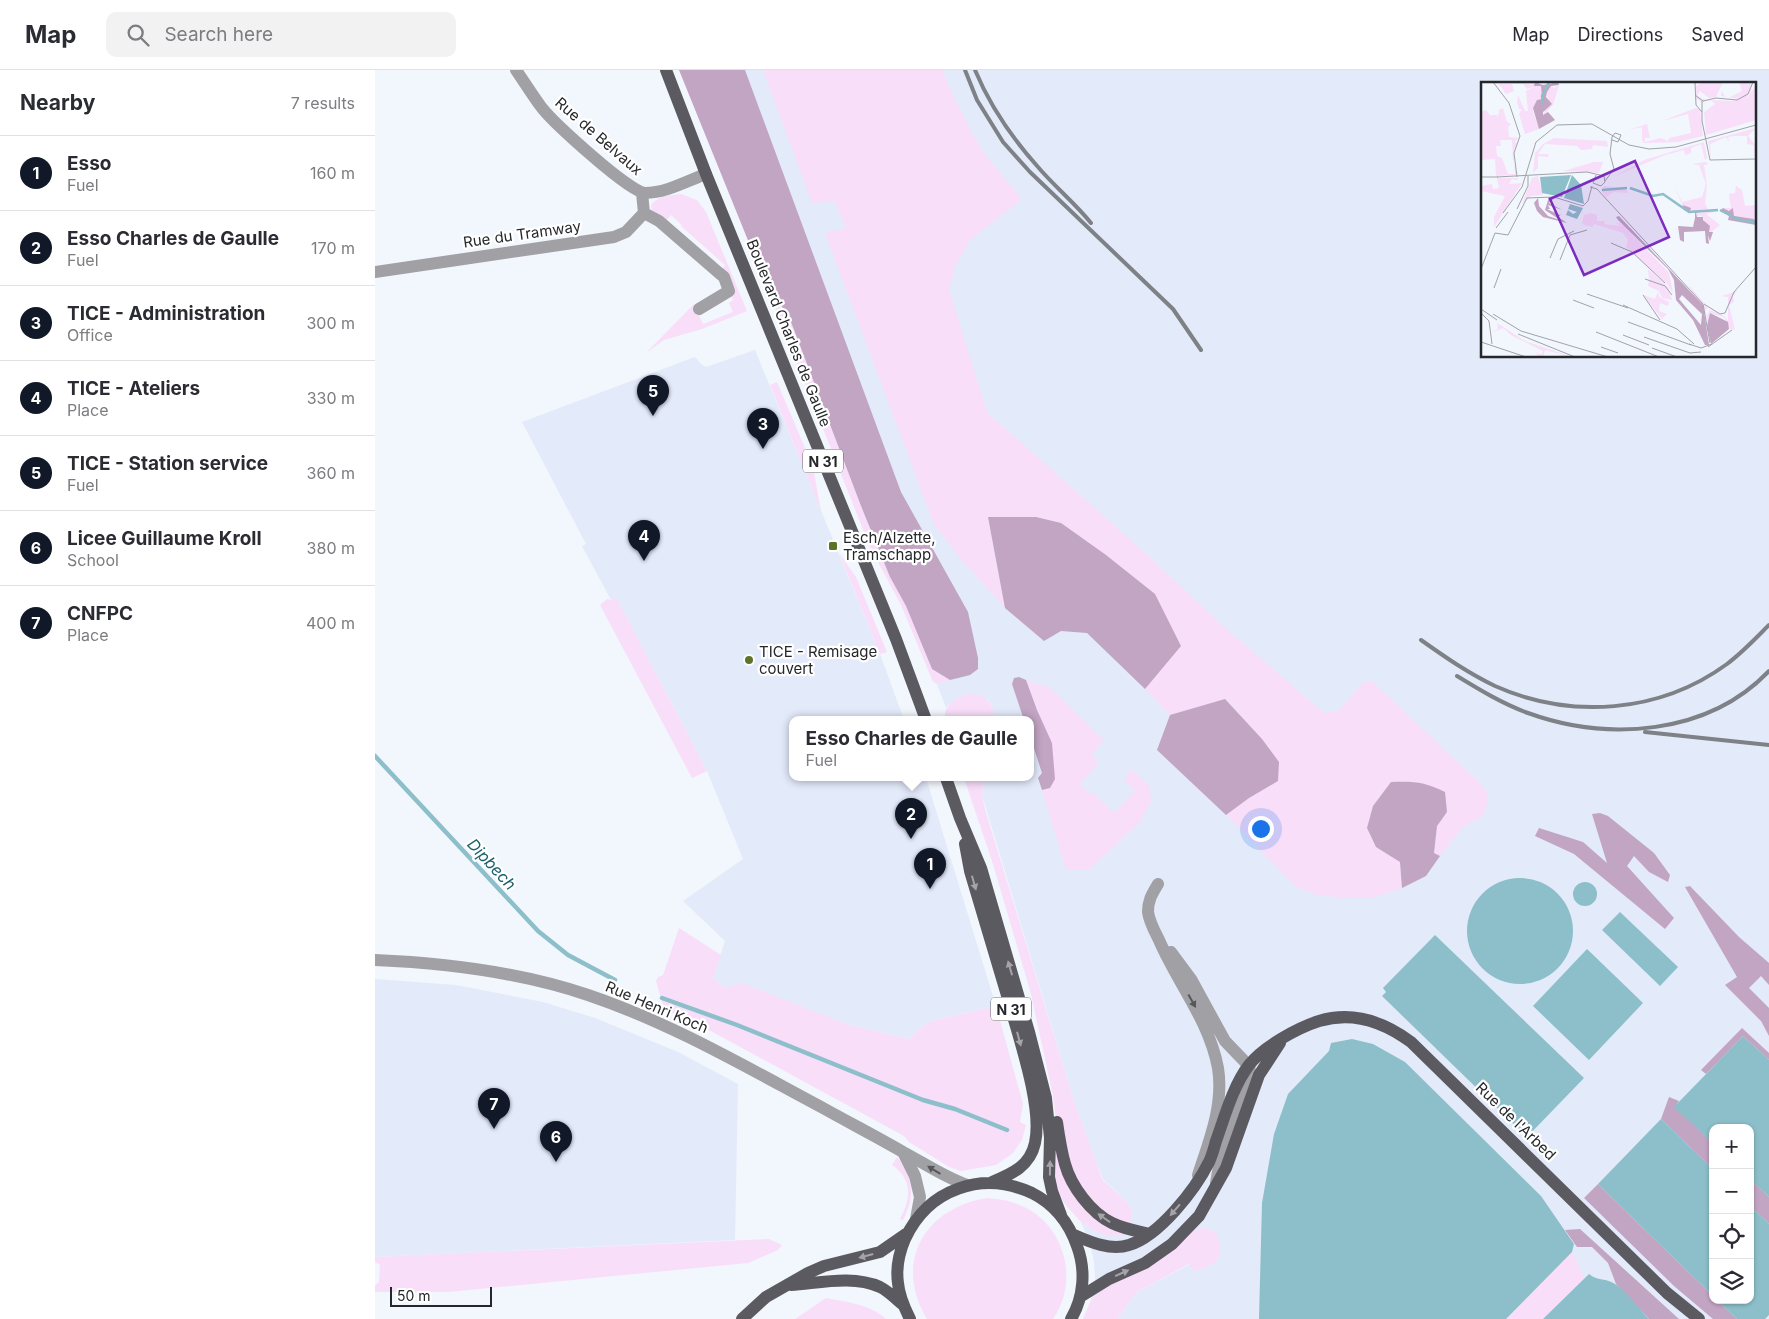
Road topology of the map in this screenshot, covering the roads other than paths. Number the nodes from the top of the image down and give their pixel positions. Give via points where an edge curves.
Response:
1 (516, 70) edge
2 (666, 70) edge
3 (706, 174) junction
4 (642, 193) junction
5 (644, 213) junction
6 (375, 272) edge
7 (699, 308) dead end
8 (925, 716) edge
9 (947, 781) edge
10 (960, 818) junction
11 (1158, 884) dead end
12 (1153, 927) junction
13 (375, 960) edge
14 (1029, 1032) junction
15 (1283, 1039) junction
16 (1249, 1066) junction
17 (903, 1152) junction
18 (992, 1182) junction
19 (1196, 1183) junction
20 (967, 1185) junction
21 (1215, 1190) junction
22 (1061, 1215) junction
23 (916, 1219) junction
24 (908, 1233) junction
25 (1150, 1234) junction
26 (1074, 1235) junction
27 (786, 1286) junction
28 (1080, 1297) junction
29 (902, 1304) junction
30 (742, 1319) edge
31 (910, 1319) edge
32 (1071, 1319) edge
33 (1699, 1319) edge

1 - 4 street, Rue de Belvaux via 543,109 567,133 628,186
2 - 3 main road, Boulevard Charles de Gaulle / N 31
3 - 4 street, Rue de Belvaux via 659,192
3 - 8 main road, Boulevard Charles de Gaulle / N 31
4 - 5 street
5 - 6 street, Rue du Tramway via 625,232 614,237
5 - 7 street via 659,221 724,277 729,291
9 - 10 main road, N 31
14 -> 10 main road, N 31 via 981,868
10 -> 18 main road, N 31 via 970,871 1035,1102 1037,1124 1035,1144 1027,1162 1014,1173
11 - 12 street via 1149,898 1148,913
12 - 16 street via 1191,979 1225,1041
12 -> 19 street via 1212,1042 1218,1070 1216,1117
13 - 17 street, Rue Henri Koch via 422,962 501,973 586,994 677,1030
22 -> 14 main road, N 31 via 1049,1177 1050,1138 1045,1098
25 -> 14 main road via 1111,1223 1095,1212 1076,1188 1065,1166 1045,1064
15 - 16 main road, Rue de l'Arbed via 1261,1052
15 - 21 main road, Rue de l'Arbed via 1259,1076
15 - 33 main road, Rue de l'Arbed via 1310,1024 1340,1018 1371,1021 1399,1033 1667,1293
16 - 19 main road, Rue de l'Arbed via 1229,1105 1209,1162
16 - 21 street via 1251,1076 1219,1166
20 -> 17 street, Rue Henri Koch via 949,1179
17 - 23 street via 915,1176 920,1197
18 - 20 main road
18 - 22 main road via 1018,1187 1041,1198
19 -> 25 main road, Rue de l'Arbed via 1171,1216
20 - 23 main road via 947,1192
28 -> 21 main road, Rue de l'Arbed via 1109,1279 1145,1263 1173,1244 1199,1216
22 - 26 main road
23 - 24 main road
24 -> 27 main road via 880,1252 824,1266
24 - 29 main road via 898,1259 897,1282
25 - 26 main road, Rue de l'Arbed via 1128,1245 1111,1247
26 - 28 main road via 1081,1255
27 - 29 main road via 862,1281 881,1287
27 - 30 main road via 766,1297
28 - 32 main road
29 - 31 main road

